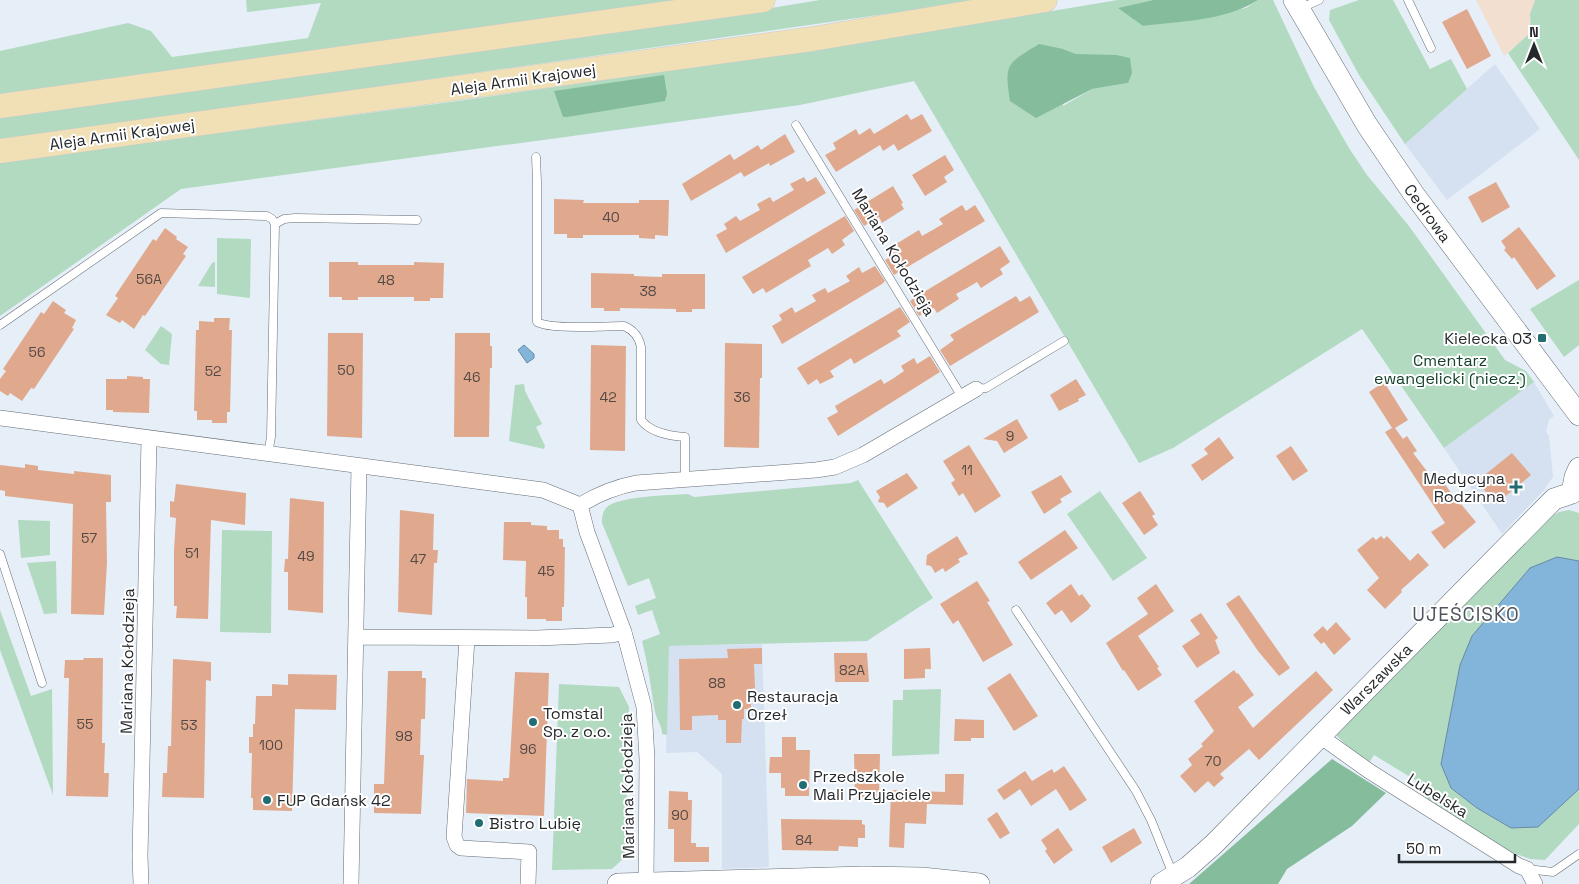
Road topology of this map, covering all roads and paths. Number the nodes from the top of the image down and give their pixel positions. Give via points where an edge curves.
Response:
1 (763, 0) edge
2 (1045, 0) edge
3 (1319, 0) edge
4 (1408, 0) edge
5 (1297, 5) edge
6 (1431, 48) dead end
7 (0, 106) edge
8 (796, 125) dead end
9 (0, 151) edge
10 (536, 157) dead end
11 (416, 220) dead end
12 (275, 224) junction
13 (0, 325) edge
14 (1064, 341) dead end
15 (976, 389) joint
16 (962, 397) junction
17 (1579, 415) edge
18 (0, 418) edge
19 (149, 439) junction
20 (268, 454) junction
21 (359, 466) junction
22 (1579, 468) edge
23 (685, 480) junction
24 (1576, 496) edge
25 (580, 505) junction
26 (0, 554) edge
27 (1016, 610) dead end
28 (624, 632) junction
29 (356, 637) junction
30 (467, 639) junction
31 (42, 683) dead end
32 (1320, 736) junction
33 (1579, 854) edge
34 (1526, 869) junction
35 (1168, 880) edge
36 (646, 883) edge
37 (141, 884) edge
38 (351, 884) edge
39 (528, 884) edge
40 (618, 884) edge
41 (980, 884) edge
42 (1535, 884) edge

1 - 7 main road
2 - 9 main road, Aleja Armii Krajowej via 812,39
3 - 5 lane
4 - 6 lane
5 - 17 street, Cedrowa via 1367,125 1413,193
8 - 16 lane, Mariana Kołodzieja
10 - 23 lane via 536,320 554,326 624,326 635,333 641,347 641,420 646,426 664,433 685,437
11 - 12 lane via 295,218
12 - 13 lane via 267,216 161,213
12 - 20 lane
14 - 15 lane via 986,388
15 - 16 street
16 - 23 street via 863,455 835,466
18 - 19 street
19 - 20 street
19 - 37 street, Mariana Kołodzieja
20 - 21 street
21 - 25 street via 543,490
21 - 29 street
22 - 24 street, Warszawska via 1575,478
23 - 25 street via 620,486
24 - 32 street, Warszawska via 1554,499
25 - 28 street, Mariana Kołodzieja
26 - 31 lane
27 - 35 lane via 1136,791 1170,867
28 - 30 street
28 - 36 street, Mariana Kołodzieja via 644,707 646,727
29 - 30 street
29 - 38 street
30 - 39 street via 454,837 461,848 529,852
32 - 34 street, Lubelska via 1369,771
32 - 35 street, Warszawska via 1214,844
33 - 34 lane via 1553,872
34 - 42 street, Lubelska
36 - 40 street
36 - 41 street via 864,877

